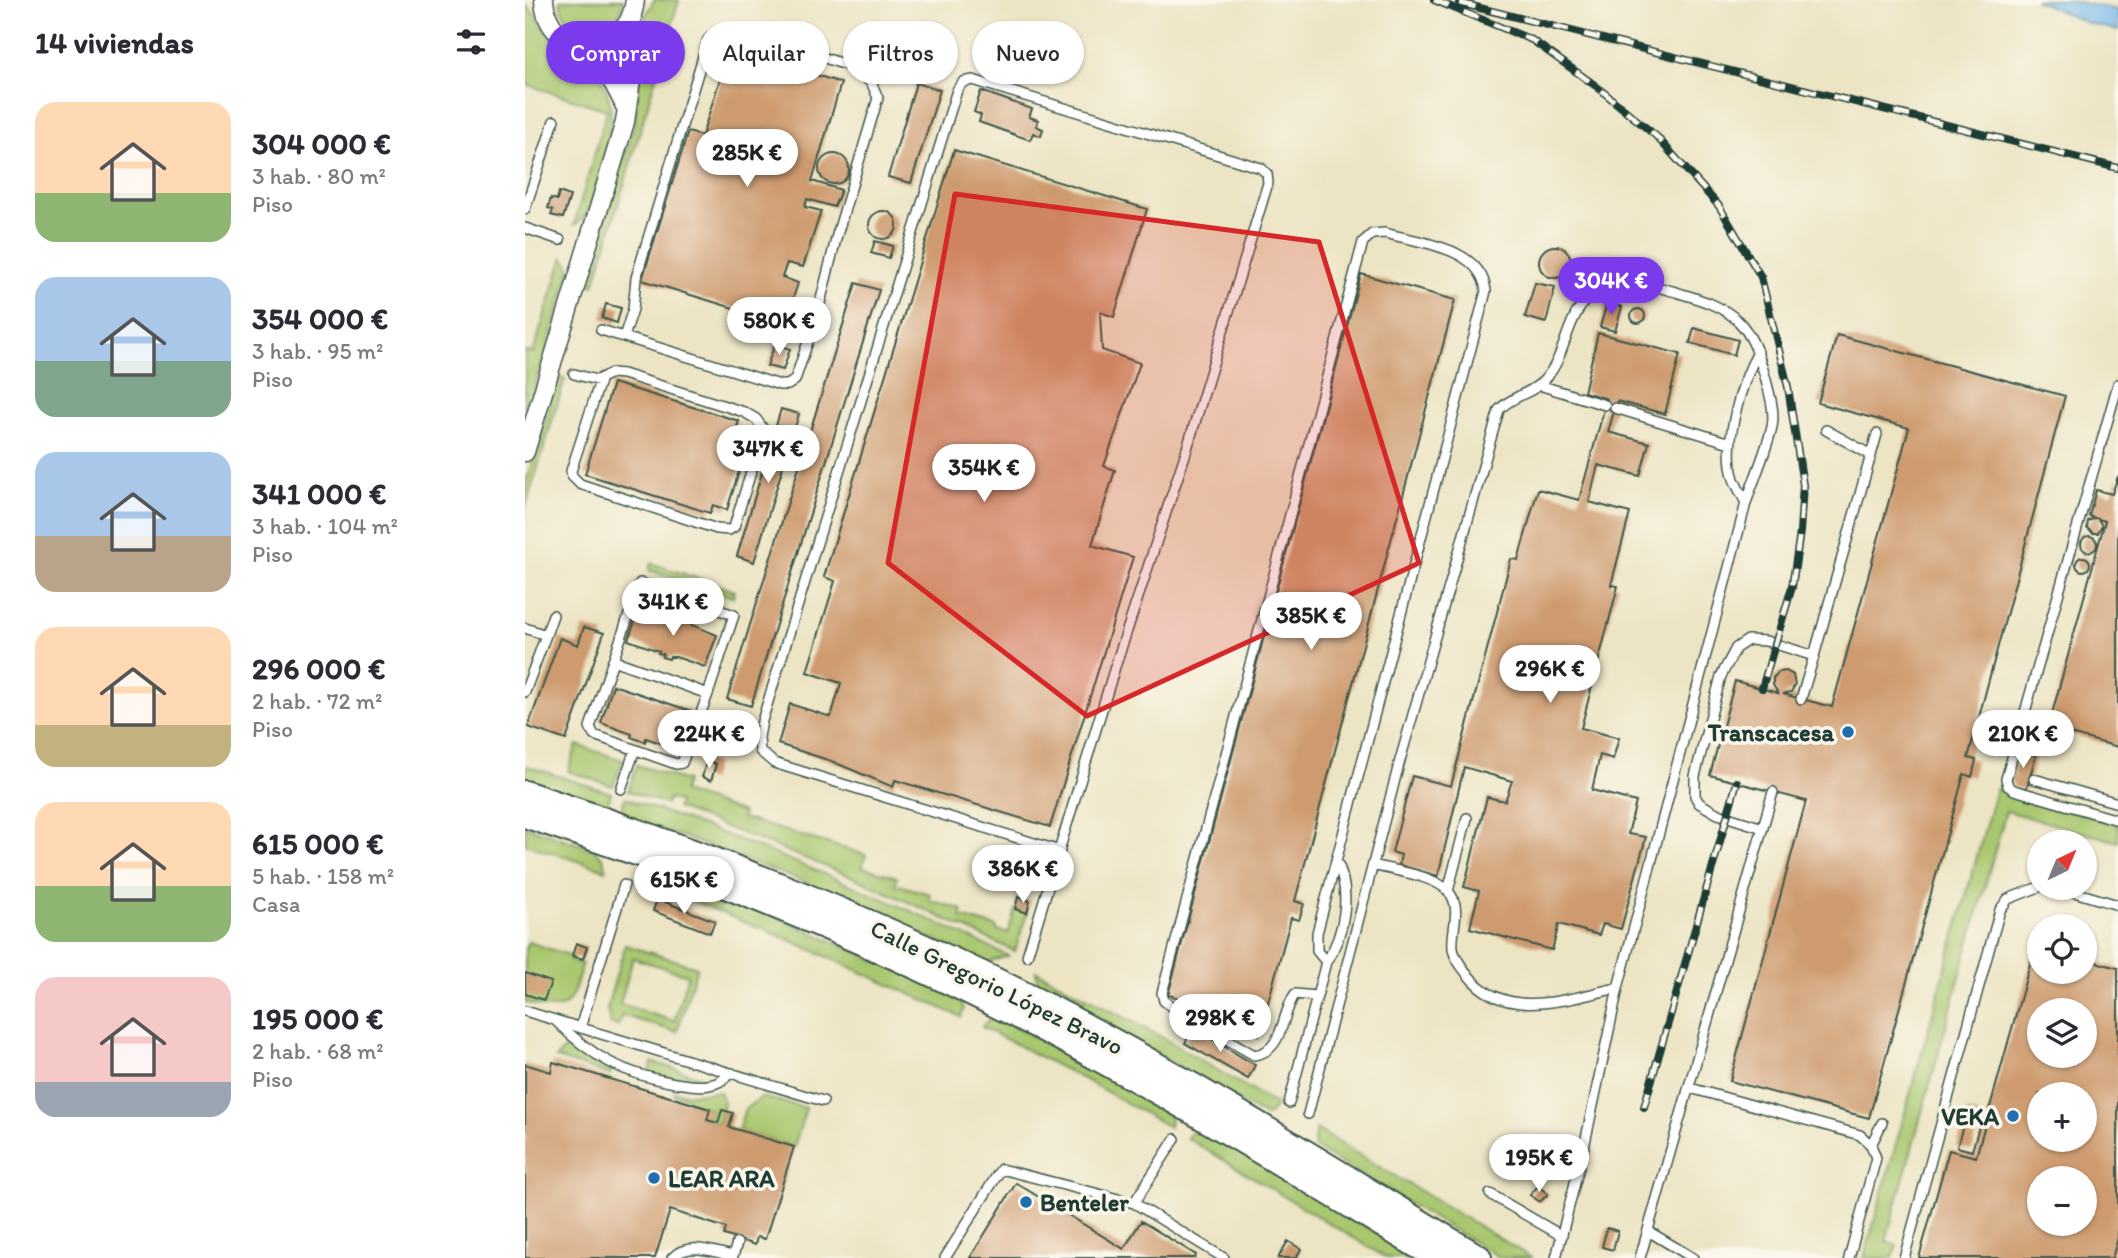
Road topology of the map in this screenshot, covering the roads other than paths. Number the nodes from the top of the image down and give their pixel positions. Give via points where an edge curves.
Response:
1 (530, 0) edge
2 (636, 7) edge
3 (546, 8) edge
4 (614, 84) edge
5 (625, 106) junction
6 (554, 121) dead end
7 (525, 209) edge
8 (525, 228) edge
9 (560, 240) dead end
10 (601, 330) dead end
11 (624, 337) junction
12 (1758, 352) junction
13 (574, 374) dead end
14 (600, 382) junction
15 (2118, 384) edge
16 (1539, 385) junction
17 (1826, 430) dead end
18 (1877, 434) dead end
19 (1730, 443) junction
20 (525, 452) edge
21 (1871, 455) junction
22 (1746, 503) junction
23 (553, 615) dead end
24 (525, 628) edge
25 (546, 635) junction
26 (1814, 656) junction
27 (613, 660) junction
28 (525, 692) edge
29 (708, 694) junction
30 (1801, 699) dead end
31 (635, 750) junction
32 (2034, 779) dead end
33 (621, 789) dead end
34 (1773, 792) dead end
35 (525, 794) edge
36 (2118, 803) edge
37 (525, 814) edge
38 (1467, 818) dead end
39 (2118, 820) edge
40 (1763, 828) junction
41 (1059, 851) junction
42 (1336, 860) junction
43 (1373, 866) junction
44 (624, 885) dead end
45 (1448, 891) junction
46 (2027, 892) edge
47 (2097, 899) edge
48 (2118, 905) edge
49 (1027, 956) dead end
50 (1326, 962) junction
51 (1618, 988) junction
52 (1316, 996) junction
53 (525, 1011) edge
54 (555, 1020) junction
55 (580, 1028) junction
56 (732, 1073) junction
57 (1690, 1088) junction
58 (823, 1101) dead end
59 (1289, 1103) dead end
60 (1308, 1114) dead end
61 (1881, 1123) dead end
62 (1175, 1139) dead end
63 (1871, 1145) junction
64 (1490, 1194) dead end
65 (1134, 1203) junction
66 (1648, 1231) junction
67 (1562, 1236) junction
68 (737, 1243) dead end
69 (672, 1258) edge
70 (945, 1258) edge
71 (1224, 1258) edge
72 (1440, 1258) edge
73 (1478, 1258) edge
74 (1556, 1258) edge
75 (1640, 1258) edge
76 (1693, 1258) edge
77 (1850, 1258) edge
78 (1904, 1258) edge

1 - 3 street
2 - 5 street via 626,44 631,80
4 - 5 street
5 - 20 street via 619,146
6 - 7 lane
8 - 9 lane
10 - 11 lane
11 - 11 lane via 780,385 795,380 878,98 863,74 737,29 715,32 708,40 661,192
12 - 16 lane via 1742,323 1711,302 1644,283 1620,283 1600,289 1570,321 1556,365
12 - 19 lane via 1749,369
12 - 22 lane via 1772,428
13 - 14 lane
14 - 14 lane via 571,471 575,481 717,529 734,527 764,430 756,419 623,374 604,375
15 - 39 lane via 2006,783 2014,790
16 - 19 lane
16 - 43 lane via 1507,401 1495,419
17 - 21 lane
18 - 21 lane
19 - 22 lane via 1734,477
21 - 26 lane
22 - 51 lane
23 - 25 lane
24 - 25 lane
25 - 28 lane
26 - 30 lane
26 - 40 lane via 1748,640 1736,648 1721,676 1695,776 1695,796 1718,814
27 - 29 lane
27 - 29 lane via 640,583 734,615
27 - 31 lane via 590,727 594,735
29 - 31 lane via 682,763
31 - 33 lane
32 - 36 lane
34 - 40 lane
35 - 73 main road, Calle Gregorio López Bravo via 799,894 1013,990 1156,1066
37 - 72 main road, Calle Gregorio López Bravo via 755,896 995,1003 1171,1097
38 - 45 lane
40 - 57 lane
41 - 41 lane via 1186,452 1267,174 1261,168 973,80 963,82 957,90 762,721 759,744 760,751 774,763
41 - 49 lane
42 - 50 lane via 1343,874 1345,905
42 - 50 lane via 1317,933 1317,951
42 - 52 lane via 1486,291 1477,266 1460,254 1385,233 1372,234 1363,242 1162,993 1172,1007 1254,1055 1274,1045 1295,994
43 - 45 lane via 1430,880
43 - 60 lane
44 - 55 lane
45 - 51 lane via 1456,906 1453,948 1460,964 1473,981 1504,1002 1551,1002
46 - 78 lane via 2008,899 2000,910
47 - 48 lane
50 - 52 lane
51 - 67 lane
52 - 59 lane
53 - 54 lane
54 - 55 lane
54 - 56 lane via 590,1053 643,1077 707,1085
55 - 56 lane
56 - 58 lane
57 - 63 lane via 1835,1126 1860,1135
57 - 66 lane
61 - 63 lane
62 - 65 lane
63 - 77 lane via 1876,1158
64 - 67 lane
65 - 70 lane via 1002,1169
65 - 71 lane
66 - 75 lane
66 - 76 lane
67 - 74 lane
68 - 69 lane via 733,1256 695,1248 681,1250

